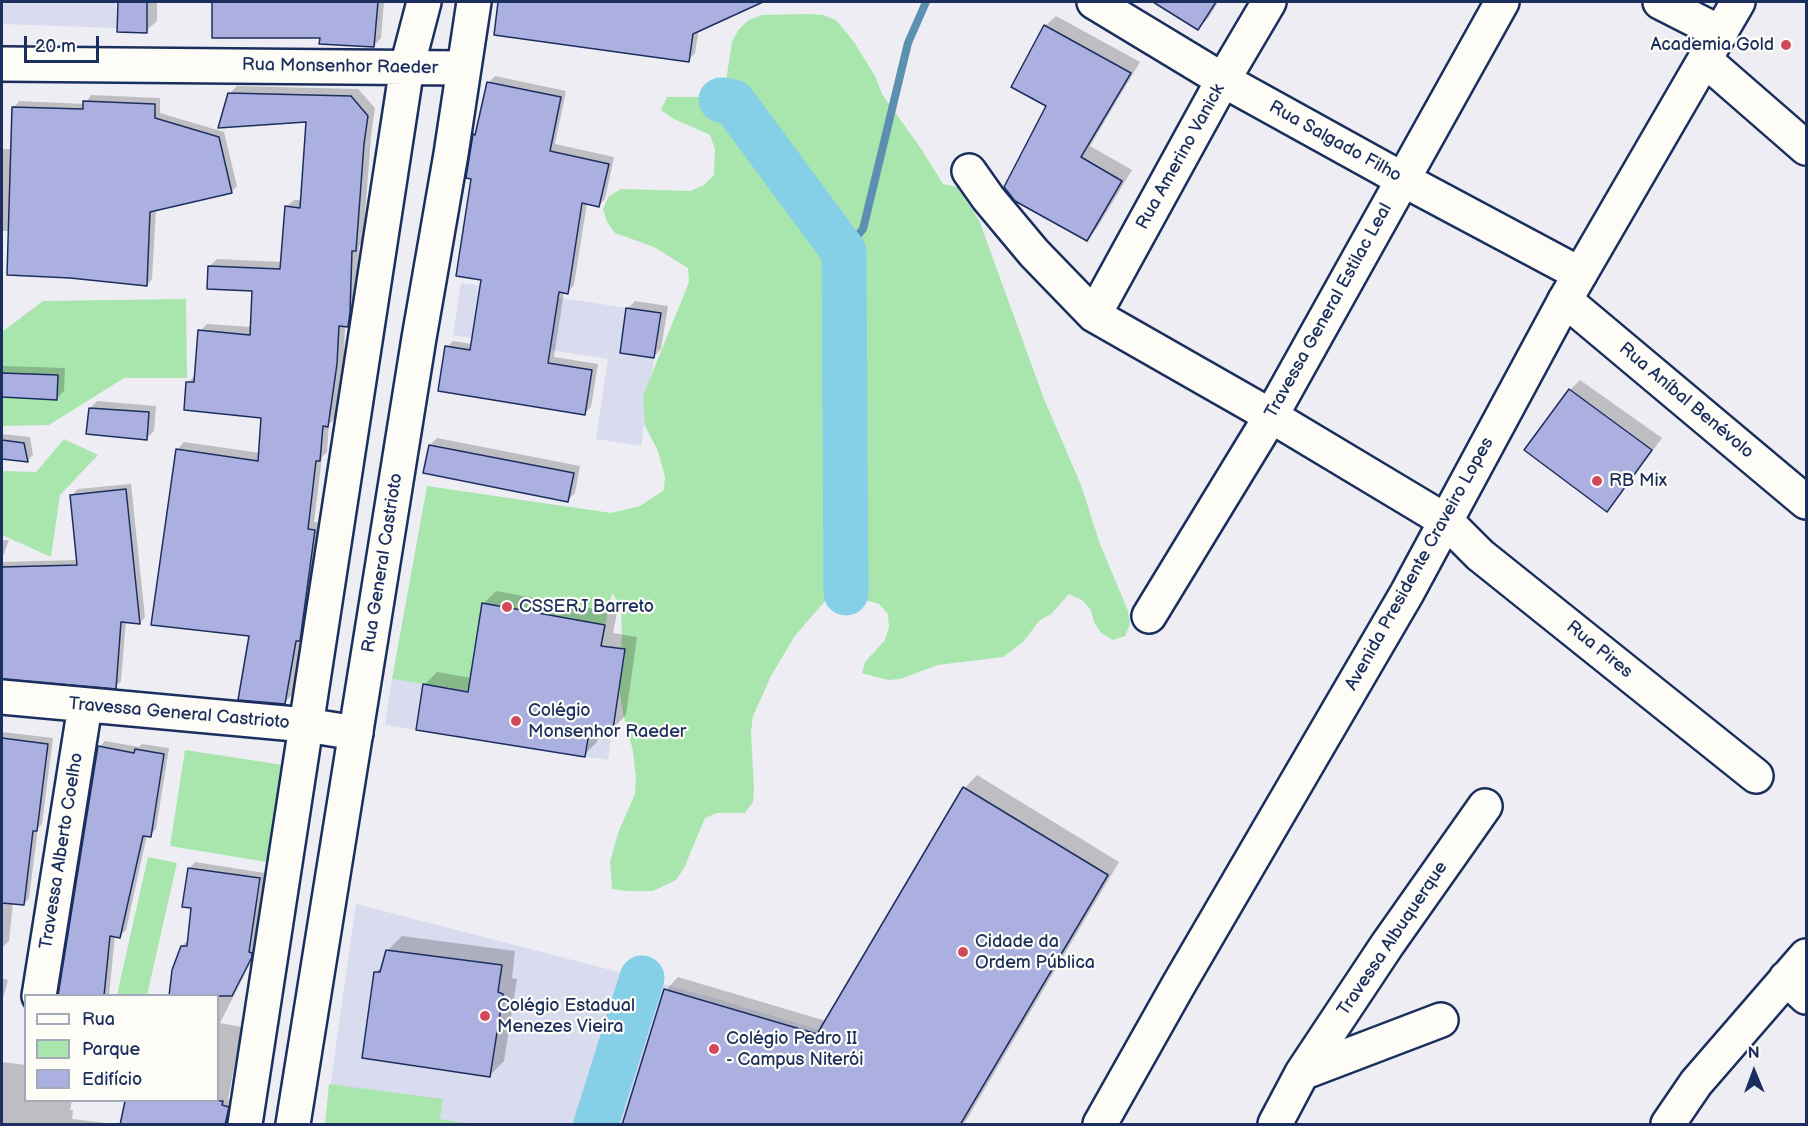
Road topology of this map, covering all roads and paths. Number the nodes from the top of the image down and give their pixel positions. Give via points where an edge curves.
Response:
1 (424, 2) edge
2 (474, 2) edge
3 (1094, 2) edge
4 (1269, 2) edge
5 (1502, 2) edge
6 (1660, 2) edge
7 (1738, 2) edge
8 (1713, 47) junction
9 (2, 64) edge
10 (407, 67) junction
11 (463, 68) junction
12 (1223, 80) junction
13 (1806, 148) edge
14 (969, 171) dead end
15 (1402, 179) junction
16 (1572, 287) junction
17 (1094, 315) junction
18 (1271, 416) junction
19 (1806, 502) edge
20 (1446, 521) junction
21 (1149, 616) dead end
22 (2, 697) edge
23 (85, 706) junction
24 (306, 725) junction
25 (356, 733) junction
26 (1756, 776) dead end
27 (1485, 806) dead end
28 (1800, 977) edge
29 (39, 994) edge
30 (1441, 1020) dead end
31 (1302, 1073) junction
32 (245, 1125) edge
33 (293, 1125) edge
34 (1100, 1125) edge
35 (1275, 1125) edge
36 (1668, 1125) edge

1 - 10 street
2 - 11 street, Rua General Castrioto
3 - 12 street, Rua Salgado Filho
4 - 12 street, Rua Amerino Vanick
5 - 15 street, Travessa General Estilac Leal
6 - 8 street
7 - 8 street, Avenida Presidente Craveiro Lopes
8 - 13 street
8 - 16 street, Avenida Presidente Craveiro Lopes
9 - 10 street, Rua Monsenhor Raeder
10 - 11 street, Rua Monsenhor Raeder
10 - 24 street
11 - 25 street, Rua General Castrioto
12 - 15 street, Rua Salgado Filho
12 - 17 street, Rua Amerino Vanick
14 - 17 street, Rua Pires via 1034,253
15 - 16 street, Rua Salgado Filho
15 - 18 street, Travessa General Estilac Leal
16 - 19 street, Rua Aníbal Benévolo
16 - 20 street, Avenida Presidente Craveiro Lopes
17 - 18 street, Rua Pires
18 - 20 street, Rua Pires
18 - 21 street, Travessa General Estilac Leal
20 - 26 street, Rua Pires via 1480,555
20 - 34 street, Avenida Presidente Craveiro Lopes
22 - 23 street, Travessa General Castrioto
23 - 24 street, Travessa General Castrioto
23 - 29 street, Travessa Alberto Coelho
24 - 25 street, Travessa General Castrioto
24 - 32 street
25 - 33 street, Rua General Castrioto
27 - 31 street, Travessa Albuquerque
28 - 36 street via 1696,1083
30 - 31 street
31 - 35 street, Travessa Albuquerque

